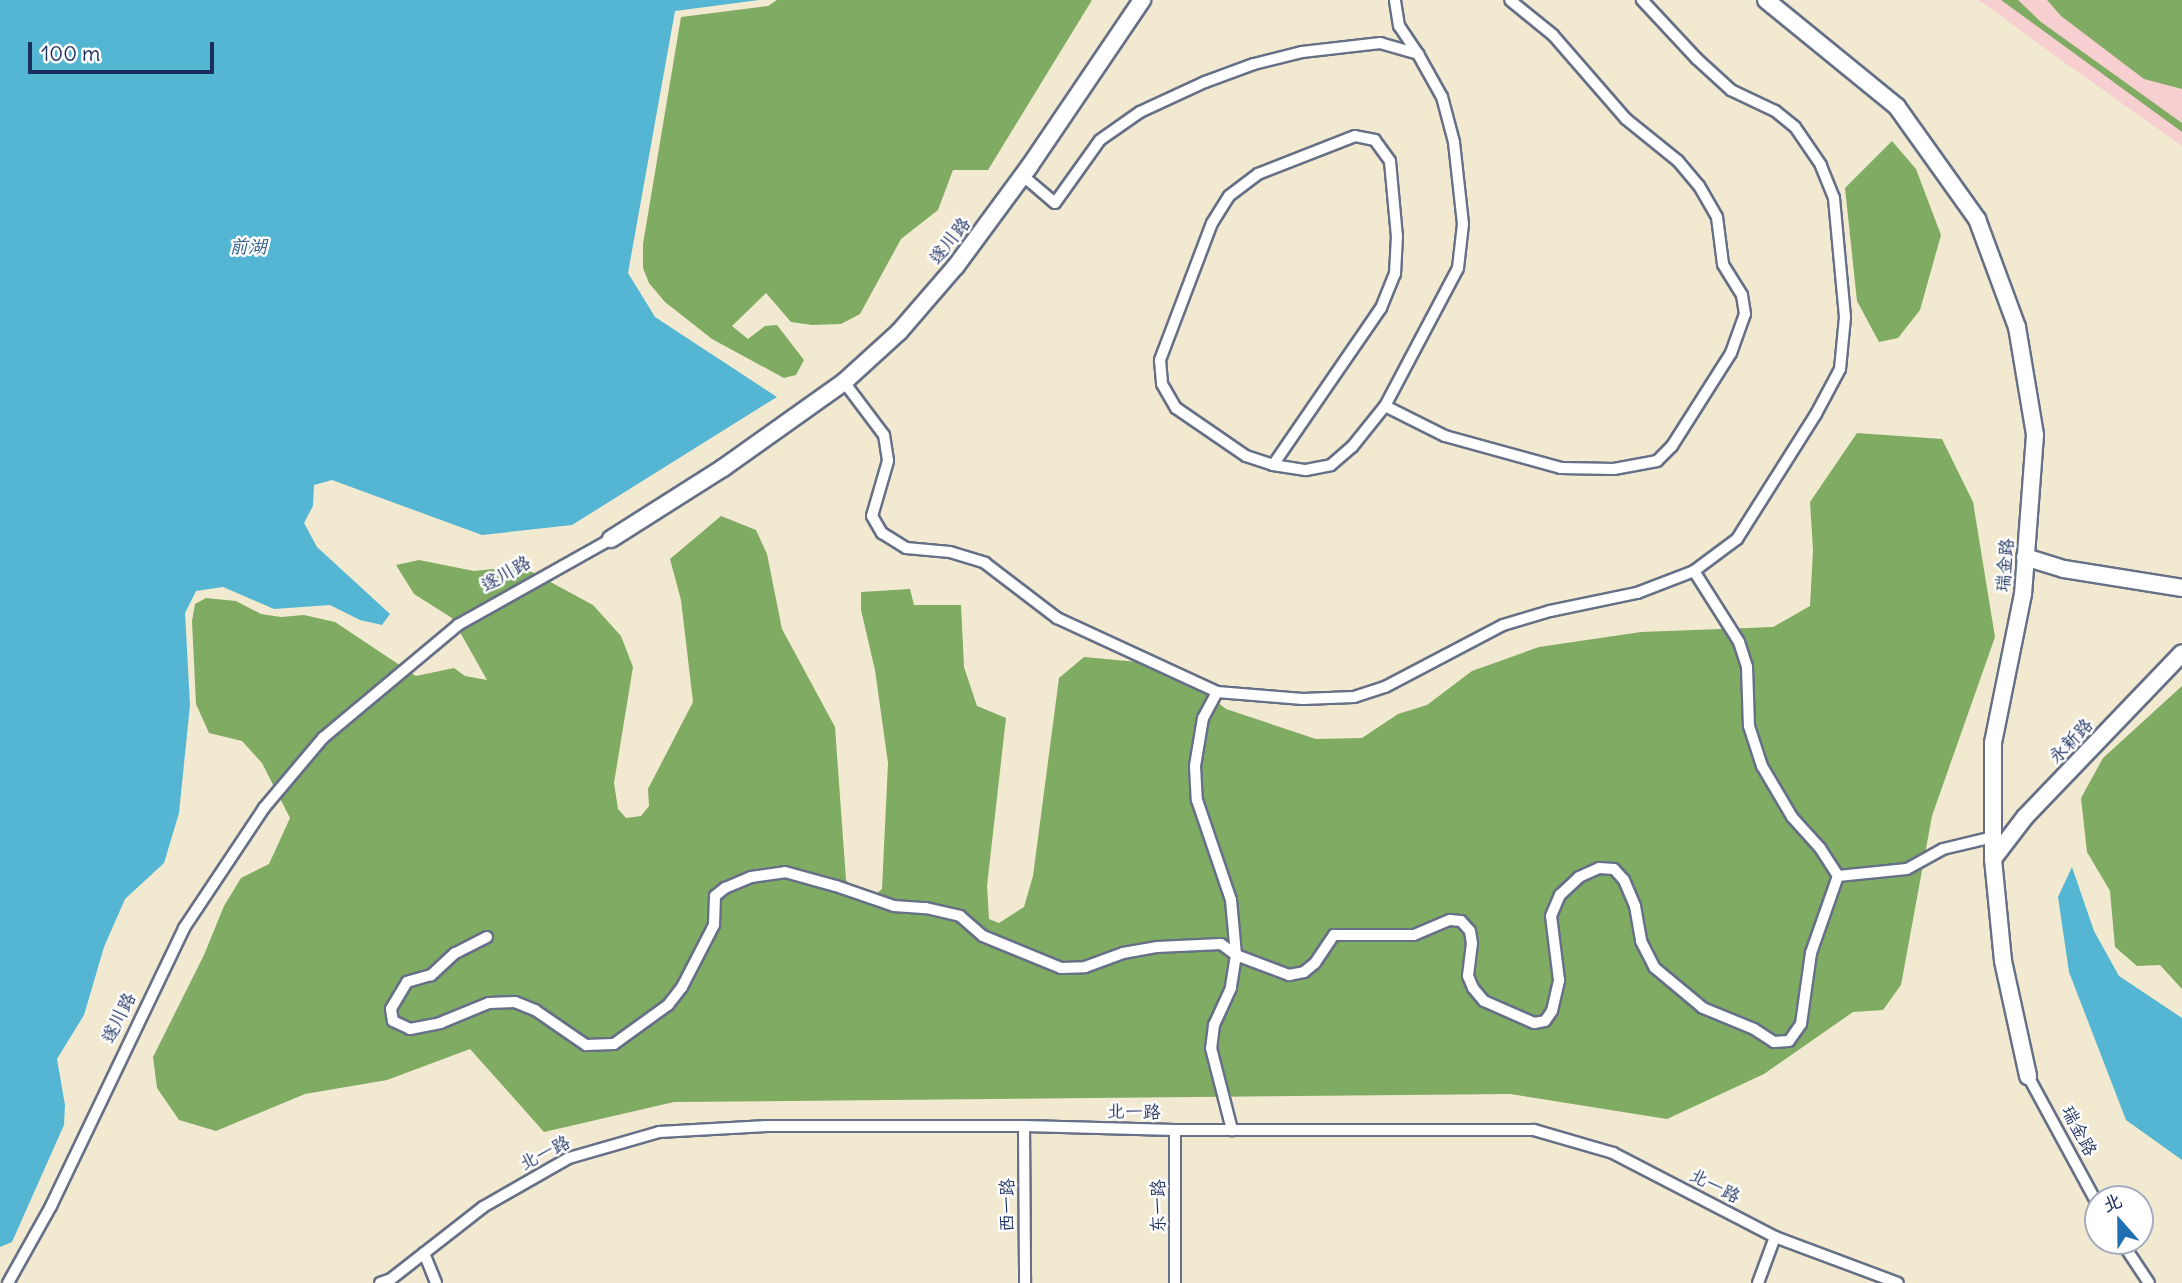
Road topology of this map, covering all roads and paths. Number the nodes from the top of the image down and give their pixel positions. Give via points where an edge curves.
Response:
1 (1142, 0) edge
2 (1395, 0) edge
3 (1510, 0) edge
4 (1643, 0) edge
5 (1766, 0) edge
6 (1418, 54) junction
7 (1023, 175) junction
8 (844, 382) junction
9 (1385, 406) junction
10 (1273, 465) junction
11 (611, 539) joint
12 (2025, 557) junction
13 (1693, 571) junction
14 (2182, 588) edge
15 (2182, 653) edge
16 (1217, 692) junction
17 (1993, 837) junction
18 (1993, 859) junction
19 (1838, 876) junction
20 (487, 937) dead end
21 (1236, 955) junction
22 (2028, 1076) joint
23 (1024, 1126) junction
24 (1175, 1130) junction
25 (1232, 1130) junction
26 (2087, 1185) edge
27 (1775, 1237) junction
28 (424, 1254) junction
29 (2130, 1255) edge
30 (8, 1283) edge
31 (380, 1283) edge
32 (436, 1283) edge
33 (1025, 1283) edge
34 (1175, 1283) edge
35 (1758, 1283) edge
36 (1898, 1283) edge
37 (2149, 1283) edge

1 - 7 street, 遂川路
2 - 6 street via 1399,26
3 - 9 street via 1553,35 1626,119 1678,161 1699,186 1717,217 1723,264 1742,295 1745,314 1731,353 1672,446 1657,461 1614,469 1561,468 1445,436
4 - 13 street via 1731,90 1775,111 1794,127 1821,165 1834,198 1845,317 1840,369 1816,414 1737,539
5 - 12 street, 瑞金路 via 1897,107 1977,219 2017,327 2035,435
6 - 7 street via 1380,43 1302,51 1254,64 1140,113 1100,140 1055,203
6 - 9 street via 1442,97 1454,142 1463,224 1458,268
7 - 8 street, 遂川路 via 957,265 899,332
8 - 11 street, 遂川路 via 723,468
8 - 16 street via 884,435 888,461 872,516 882,533 906,548 950,552 985,563 1057,618
9 - 10 street via 1331,465 1306,470
10 - 10 street via 1246,456 1177,408 1162,384 1160,360 1212,223 1229,196 1258,174 1355,136 1375,139 1390,160 1397,237 1395,274 1381,308
11 - 30 street, 遂川路 via 458,625 323,738 264,808 184,928 51,1206
12 - 14 street via 2064,569
12 - 17 street, 瑞金路 via 1993,743
13 - 16 street via 1637,593 1503,625 1385,687 1354,697 1303,699
13 - 19 street via 1739,642 1746,667 1749,726 1762,766 1792,817
15 - 18 street, 永新路 via 2025,817
16 - 21 street via 1203,718 1195,766 1196,800 1231,900
17 - 18 street, 瑞金路
17 - 19 street via 1943,849 1907,869
18 - 22 street, 瑞金路 via 2003,961
19 - 21 street via 1811,953 1801,1024 1789,1041 1774,1042 1703,1008 1655,968 1641,941 1631,897 1615,869 1599,868 1579,877 1560,895 1551,916 1559,981 1545,1021 1521,1020 1484,1001 1473,988 1468,976 1472,943 1461,921 1450,920 1414,935 1334,935 1315,963 1304,972 1289,975
20 - 21 street via 455,953 431,975 407,982 391,1009 393,1021 410,1029 440,1023 489,1003 516,1002 586,1045 614,1044 668,1005 682,987 714,925 715,896 751,877 785,873 894,906 960,916 983,936 1061,968 1085,967 1157,947 1221,944
21 - 25 street via 1231,988 1214,1025 1211,1048
22 - 26 street, 瑞金路
23 - 24 street, 北一路
23 - 28 street, 北一路 via 767,1126 659,1132 569,1158 483,1207
23 - 33 street, 西一路
24 - 25 street, 北一路
24 - 34 street, 东一路
25 - 27 street, 北一路 via 1534,1130 1613,1153
27 - 35 street
27 - 36 street, 北一路
28 - 31 street, 北一路
28 - 32 street
29 - 37 street

